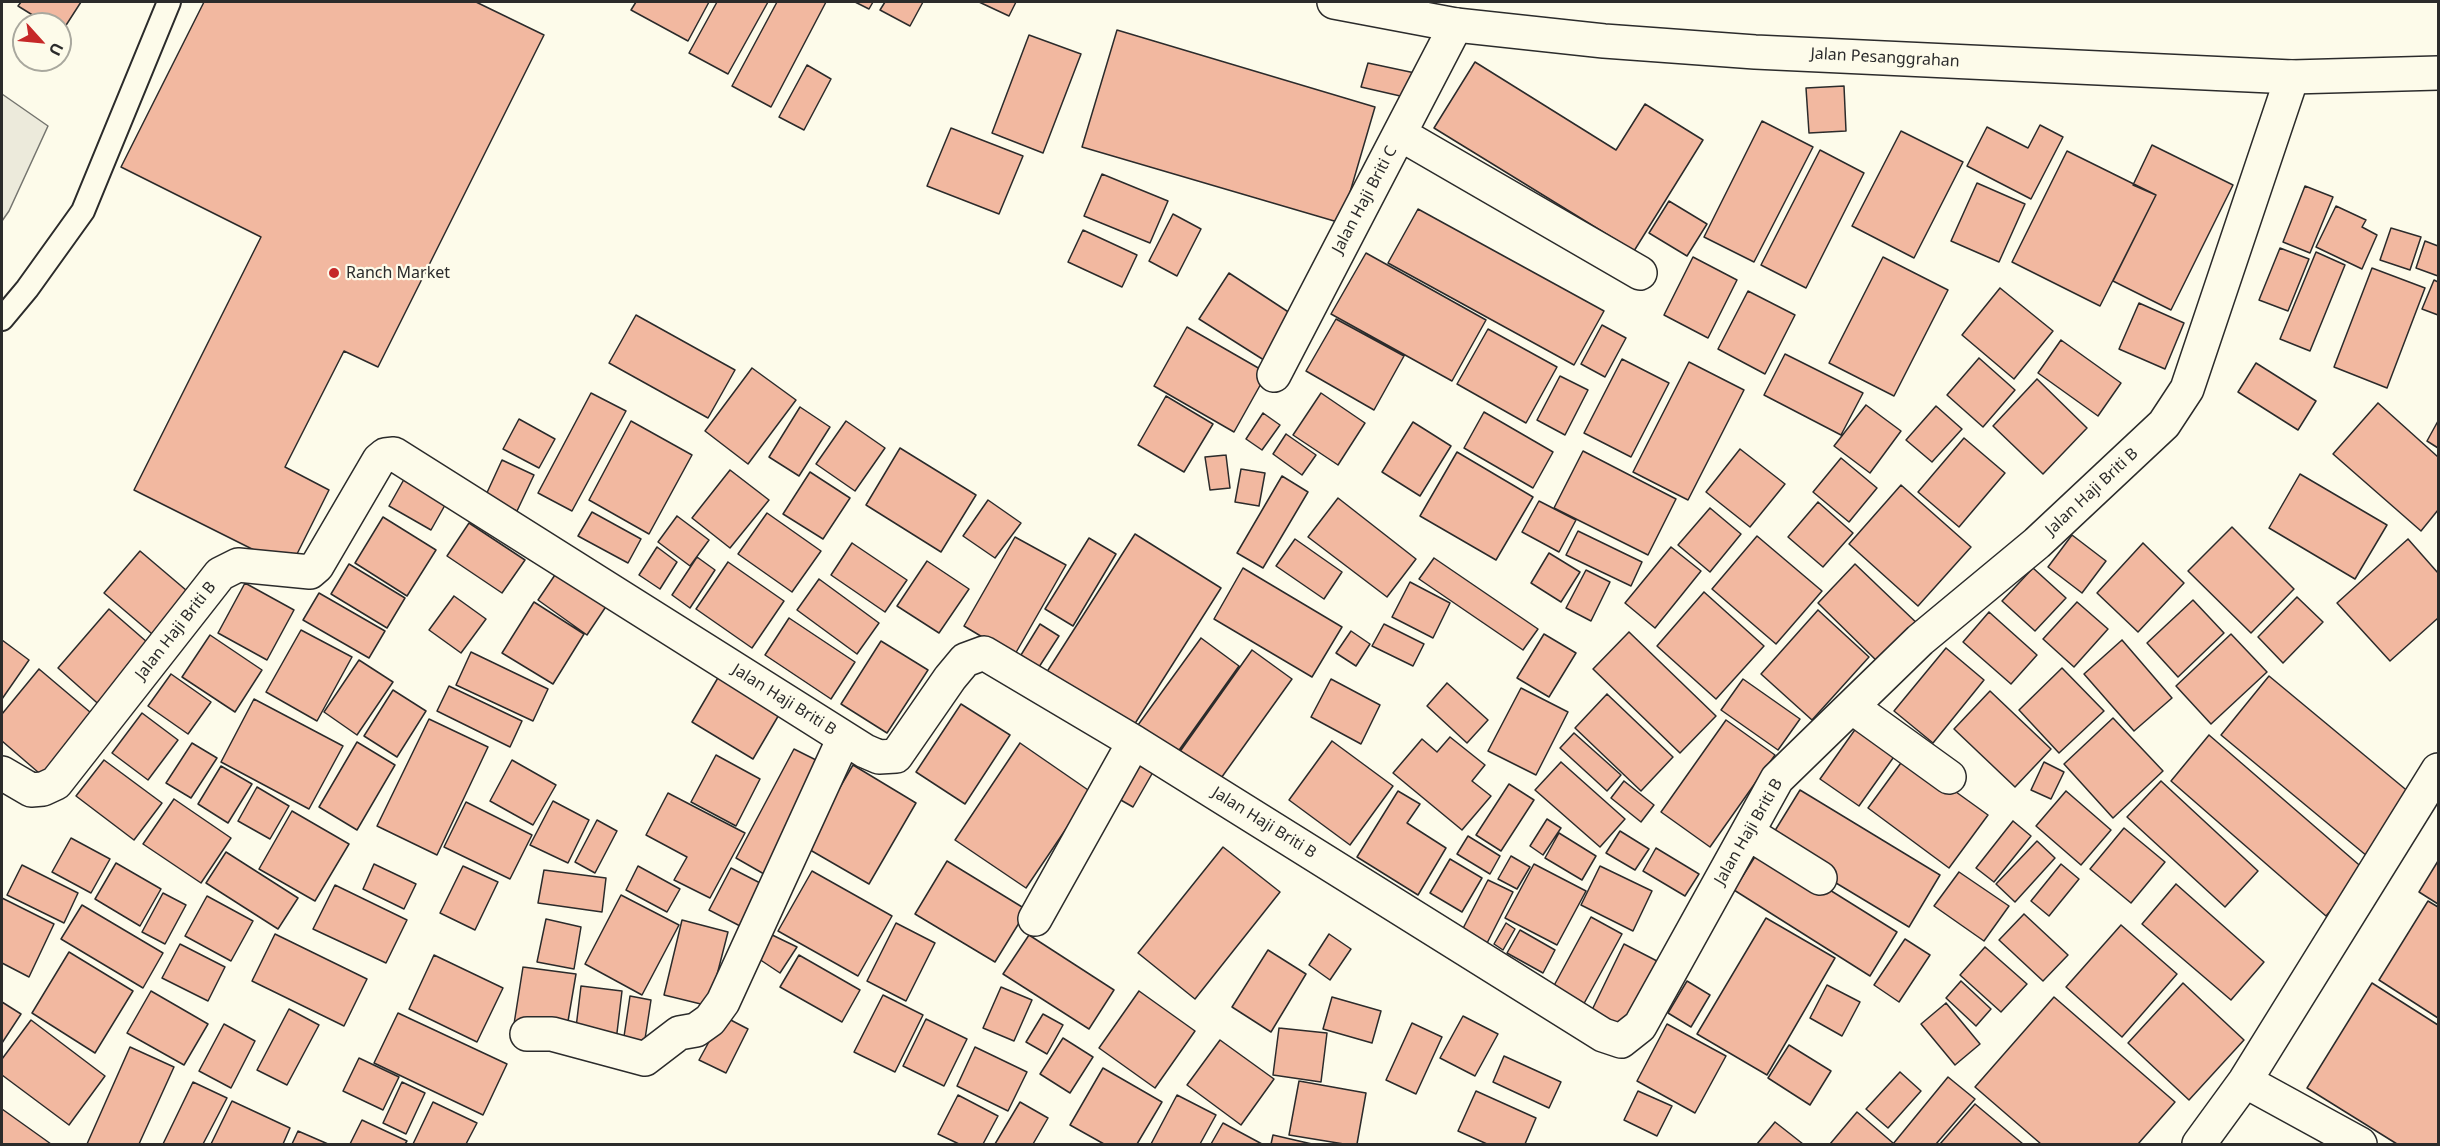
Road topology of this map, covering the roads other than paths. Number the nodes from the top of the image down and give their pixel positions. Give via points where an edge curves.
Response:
1 (169, 2) edge
2 (1334, 2) edge
3 (1456, 25) junction
4 (2439, 73) edge
5 (2292, 77) junction
6 (1400, 134) junction
7 (1640, 273) dead end
8 (2, 319) edge
9 (1274, 375) dead end
10 (1852, 707) junction
11 (844, 738) junction
12 (1134, 742) junction
13 (2439, 770) edge
14 (2, 773) edge
15 (1949, 777) dead end
16 (1748, 833) junction
17 (1820, 878) dead end
18 (1035, 919) dead end
19 (527, 1034) dead end
20 (2245, 1082) junction
21 (2199, 1144) edge
22 (2360, 1144) edge

1 - 8 lane via 83,211
2 - 3 street, Jalan Pesanggrahan
3 - 5 street, Jalan Pesanggrahan via 1755,52
3 - 6 street, Jalan Haji Briti C
4 - 5 street, Jalan Pesanggrahan
5 - 10 street, Jalan Haji Briti B via 2187,389 2164,424 2037,543 1920,640
6 - 7 street
6 - 9 street, Jalan Haji Briti C
10 - 15 street
10 - 16 street, Jalan Haji Briti B via 1777,779
11 - 12 street, Jalan Haji Briti B via 879,757 896,756 965,660 984,653
11 - 14 street, Jalan Haji Briti B via 394,454 379,460 310,572 238,565 220,574 56,783 31,790
11 - 19 street via 723,1002 710,1020 696,1030 679,1033 645,1059 552,1034
12 - 16 street, Jalan Haji Briti B via 1603,1035 1621,1041 1640,1026
12 - 18 street
13 - 20 street
16 - 17 street
20 - 21 street
20 - 22 street

